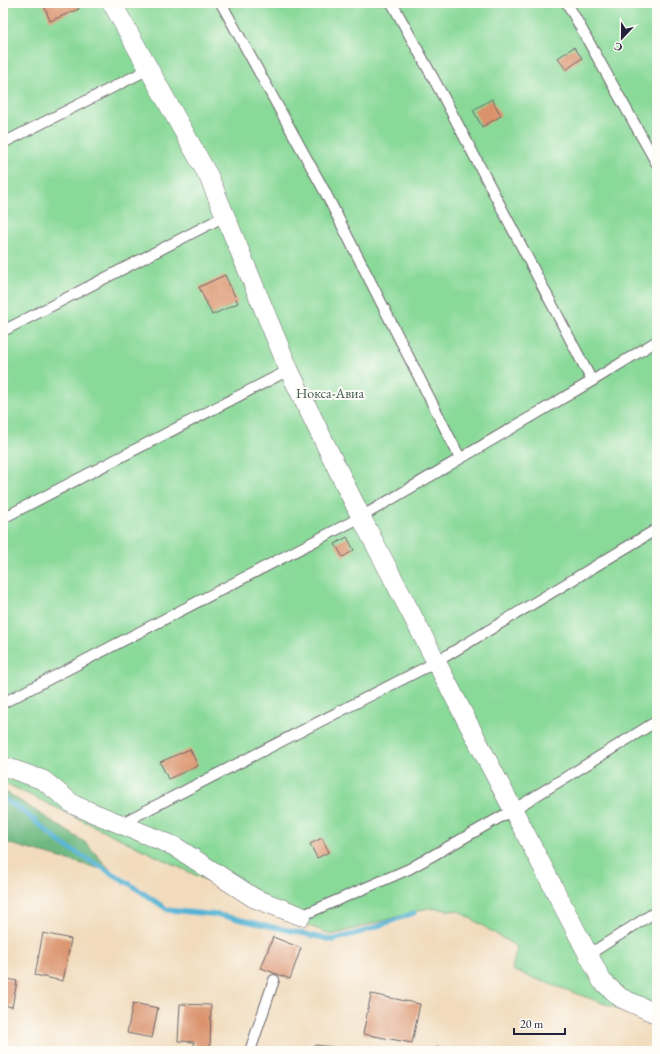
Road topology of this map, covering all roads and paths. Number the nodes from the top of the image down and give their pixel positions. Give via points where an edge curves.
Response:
1 (112, 3) edge
2 (221, 3) edge
3 (392, 3) edge
4 (567, 3) edge
5 (148, 68) junction
6 (3, 143) edge
7 (657, 164) edge
8 (225, 216) junction
9 (3, 331) edge
10 (657, 341) edge
11 (288, 370) junction
12 (592, 381) junction
13 (460, 458) junction
14 (360, 516) junction
15 (3, 518) edge
16 (657, 529) edge
17 (436, 662) junction
18 (3, 703) edge
19 (657, 721) edge
20 (3, 766) edge
21 (513, 810) junction
22 (120, 824) junction
23 (657, 911) edge
24 (301, 916) joint
25 (588, 955) junction
26 (274, 980) dead end
27 (657, 1014) edge
28 (250, 1051) edge

1 - 5 street
2 - 13 lane via 324,190
3 - 12 lane
4 - 7 lane
5 - 6 lane
5 - 8 street via 209,177
8 - 9 lane
8 - 11 street
10 - 12 lane
11 - 14 street
11 - 15 lane
12 - 13 lane
13 - 14 lane
14 - 17 street
14 - 18 lane
16 - 17 lane
17 - 21 street
17 - 22 lane
19 - 21 lane
20 - 22 street via 43,780 74,805
21 - 24 lane via 409,869
21 - 25 street
22 - 24 street via 174,846 254,898
23 - 25 lane
25 - 27 street via 602,981 621,998
26 - 28 lane

